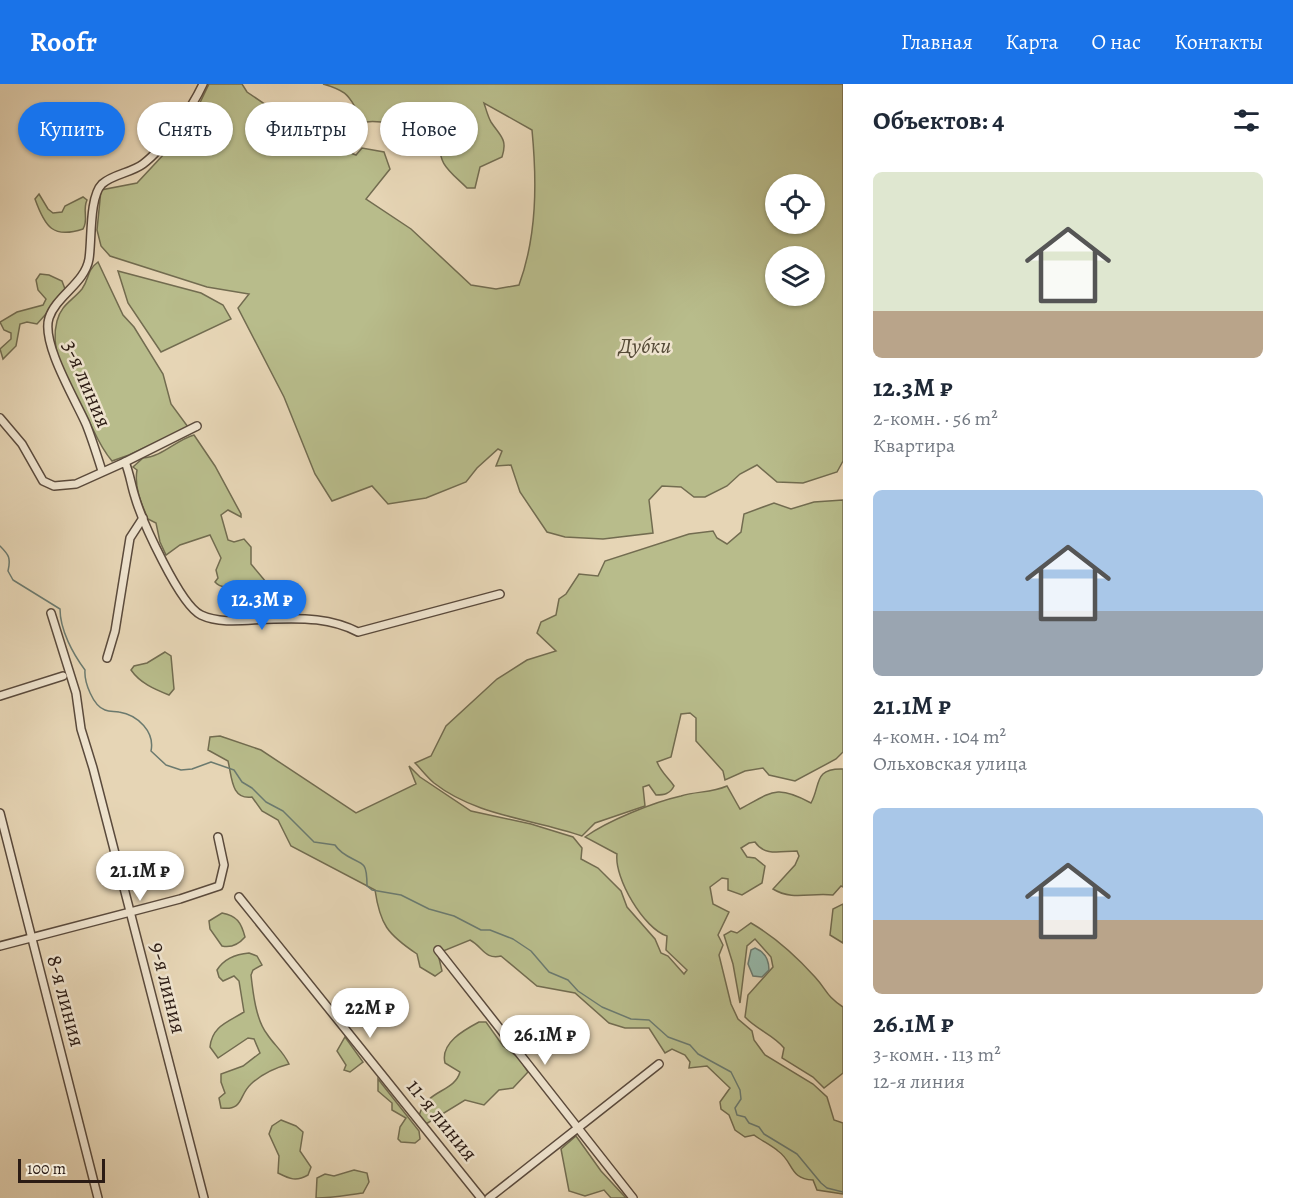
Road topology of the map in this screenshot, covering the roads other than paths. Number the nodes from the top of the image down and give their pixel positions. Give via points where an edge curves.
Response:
1 (203, 84) edge
2 (0, 418) edge
3 (196, 426) dead end
4 (125, 462) junction
5 (102, 471) junction
6 (143, 518) junction
7 (500, 594) dead end
8 (51, 613) dead end
9 (107, 658) dead end
10 (63, 676) dead end
11 (0, 696) edge
12 (0, 813) edge
13 (218, 837) dead end
14 (239, 897) dead end
15 (130, 911) junction
16 (31, 938) junction
17 (0, 946) edge
18 (438, 950) dead end
19 (659, 1064) dead end
20 (577, 1128) junction
21 (98, 1198) edge
22 (204, 1198) edge
23 (482, 1198) edge
24 (489, 1198) edge
25 (633, 1198) edge

1 - 5 street, 3-я линия via 185,115 151,156 101,185 95,197 87,266 48,320 48,337 55,358 87,427
2 - 5 street via 22,444 43,481 54,486 76,484
3 - 4 street
4 - 5 street
4 - 6 street
6 - 7 street via 191,608 220,620 336,622 358,632
6 - 9 street via 130,538
8 - 15 street, 9-я линия via 76,693 81,729
10 - 11 street
12 - 16 street, 8-я линия
13 - 15 street via 224,865 219,886
14 - 23 street, 11-я линия
15 - 16 street
15 - 22 street, 9-я линия
16 - 17 street
16 - 21 street, 8-я линия
18 - 20 street
19 - 20 street
20 - 24 street
20 - 25 street

